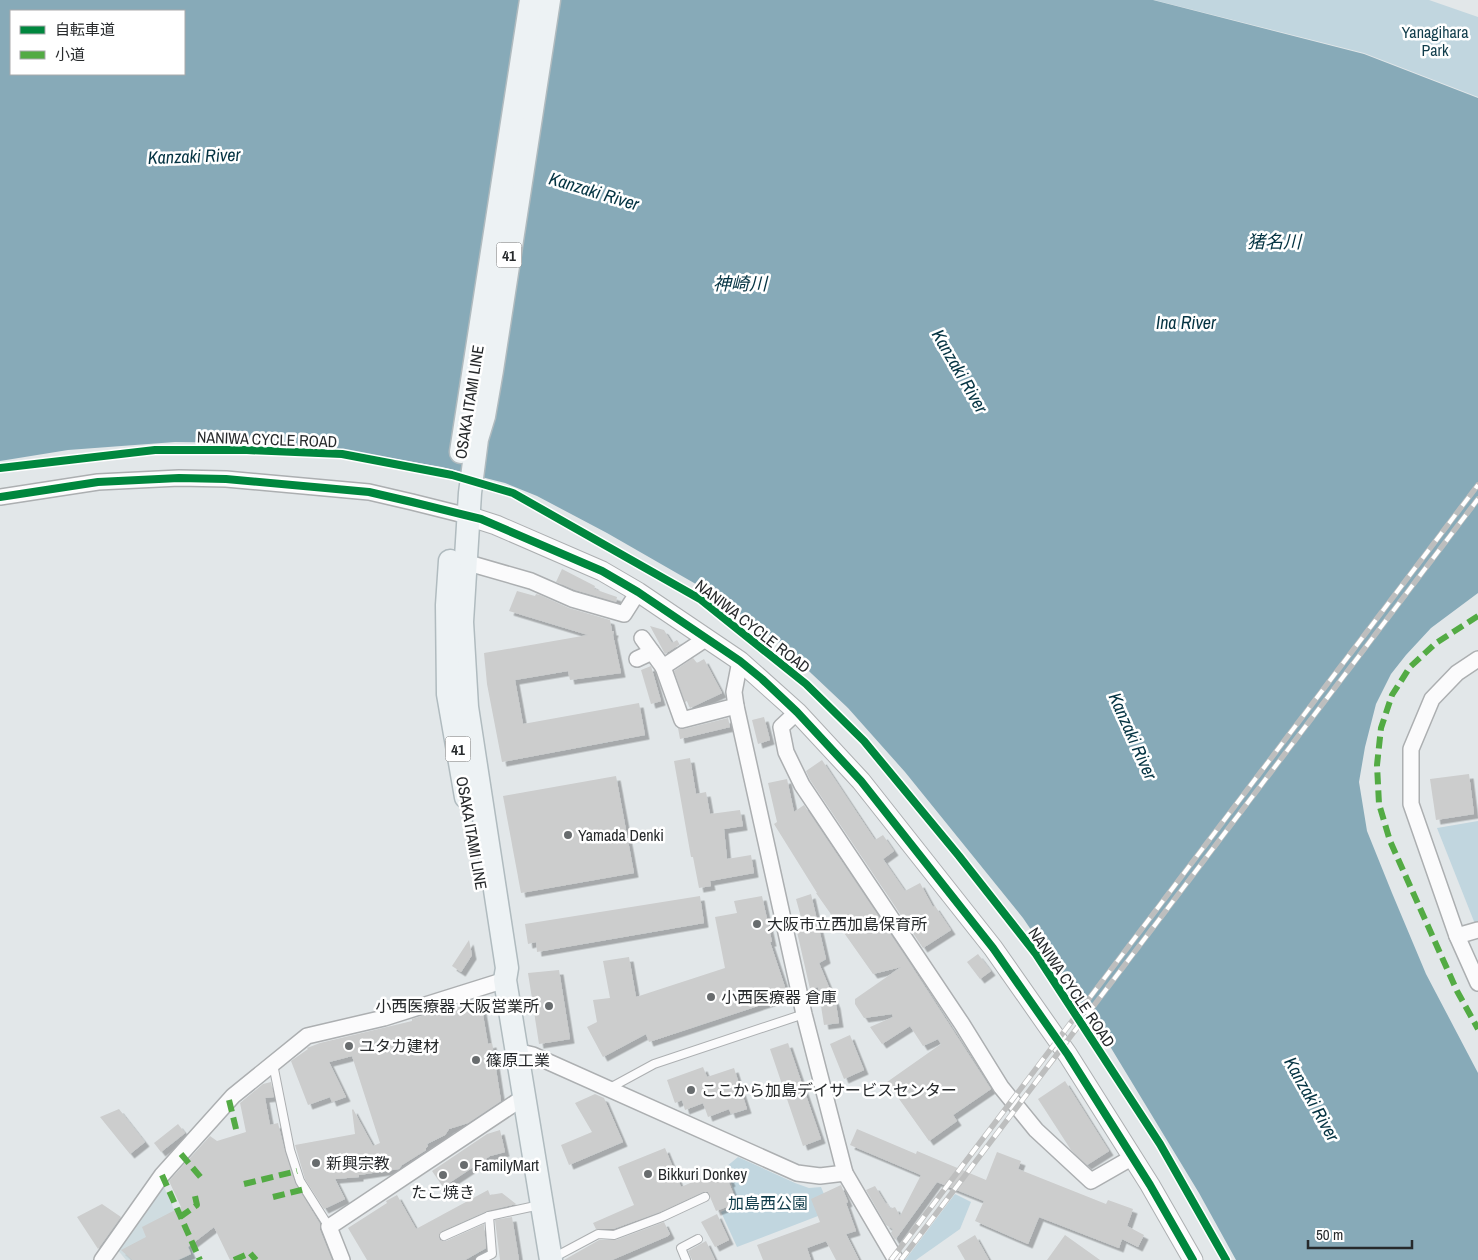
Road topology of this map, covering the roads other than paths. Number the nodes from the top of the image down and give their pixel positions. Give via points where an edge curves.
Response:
1 (531, 0) edge
2 (549, 0) edge
3 (0, 497) edge
4 (461, 511) junction
5 (465, 562) junction
6 (638, 592) junction
7 (642, 638) dead end
8 (707, 638) junction
9 (652, 652) junction
10 (637, 659) dead end
11 (1478, 659) edge
12 (740, 660) junction
13 (663, 667) junction
14 (736, 706) junction
15 (797, 712) junction
16 (1478, 930) edge
17 (1457, 936) junction
18 (504, 980) junction
19 (1478, 983) edge
20 (804, 1014) junction
21 (516, 1051) junction
22 (273, 1064) junction
23 (608, 1089) junction
24 (524, 1097) junction
25 (1133, 1157) junction
26 (845, 1173) junction
27 (705, 1197) dead end
28 (542, 1205) junction
29 (489, 1216) junction
30 (329, 1227) junction
31 (444, 1236) dead end
32 (698, 1239) dead end
33 (887, 1256) edge
34 (551, 1259) edge
35 (102, 1260) edge
36 (342, 1260) edge
37 (480, 1260) edge
38 (686, 1260) edge
39 (1193, 1260) edge

1 - 4 main road, OSAKA ITAMI LINE / 41
2 - 4 main road, OSAKA ITAMI LINE / 41 via 492,370
3 - 4 street via 98,482 226,479 369,492
4 - 5 main road, OSAKA ITAMI LINE / 41
4 - 6 street via 593,567
4 - 18 main road, OSAKA ITAMI LINE / 41 via 447,605 448,694 496,970
5 - 6 street via 624,614
5 - 18 main road, OSAKA ITAMI LINE / 41 via 462,622 467,707 507,968
6 - 8 street
7 - 9 street
8 - 12 street
8 - 13 street
9 - 10 street
9 - 13 street
11 - 17 street via 1457,673 1432,699 1411,749 1411,804
12 - 14 street via 734,692
12 - 15 street
13 - 14 street via 682,720
14 - 20 street
15 - 25 street via 860,781 993,948 1068,1055
15 - 25 street via 781,727 786,752 802,785 962,1024 1001,1088 1036,1130 1091,1181
16 - 17 street
17 - 19 street
18 - 21 main road, OSAKA ITAMI LINE / 41
18 - 22 street via 384,1018 307,1036
20 - 23 lane via 654,1064
20 - 26 street
21 - 23 street via 533,1055
21 - 24 main road, OSAKA ITAMI LINE / 41
22 - 30 lane via 290,1150 300,1181
22 - 35 street via 233,1096 162,1175
23 - 26 street via 797,1173 820,1176
24 - 28 main road, OSAKA ITAMI LINE / 41
24 - 30 street
25 - 39 street
26 - 33 street
27 - 34 lane via 614,1235 598,1234
28 - 29 lane
28 - 34 main road, OSAKA ITAMI LINE / 41
29 - 31 lane
29 - 37 lane via 492,1254
30 - 36 street
32 - 38 lane via 681,1248

